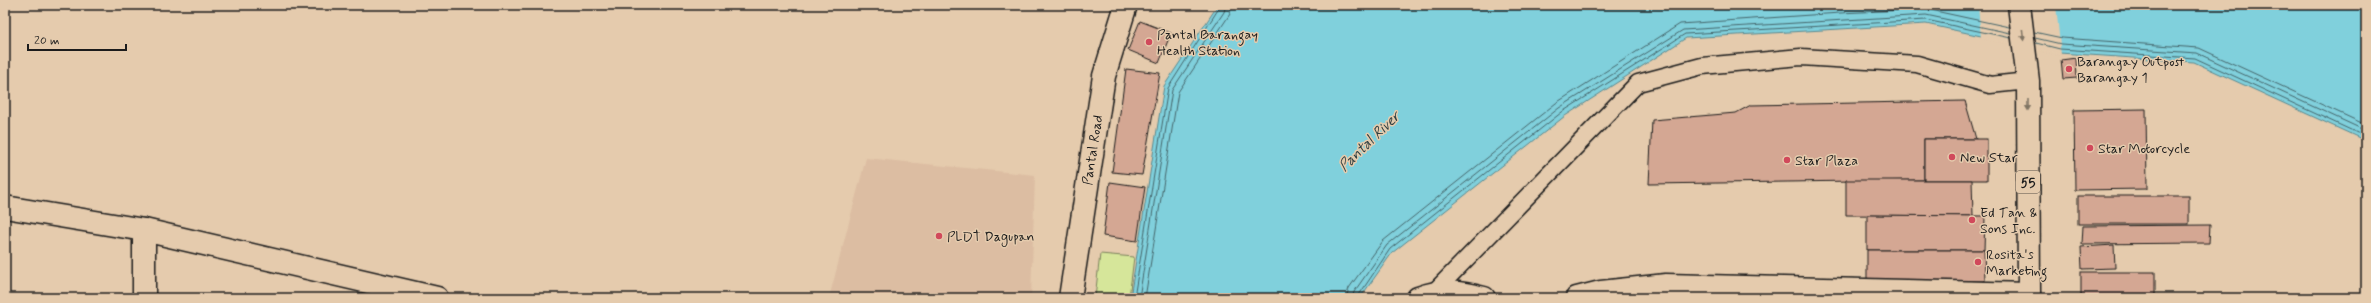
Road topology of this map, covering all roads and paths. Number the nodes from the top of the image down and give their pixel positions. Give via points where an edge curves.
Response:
1 (1126, 5) edge
2 (2019, 5) edge
3 (2027, 73) junction
4 (5, 207) edge
5 (144, 230) junction
6 (1426, 295) edge
7 (2029, 296) edge
8 (144, 298) edge
9 (437, 298) edge
10 (1070, 298) edge
11 (1484, 298) edge
12 (1578, 298) edge

1 - 10 street, Pantal Road via 1104,76
2 -> 3 street, 55
3 - 6 lane via 1990,85 1917,64 1801,57 1702,66 1638,83
3 -> 7 street, 55
4 - 5 street
5 - 8 street
5 - 9 street
6 - 11 street via 1456,291
7 - 12 street via 1666,286 1601,292

